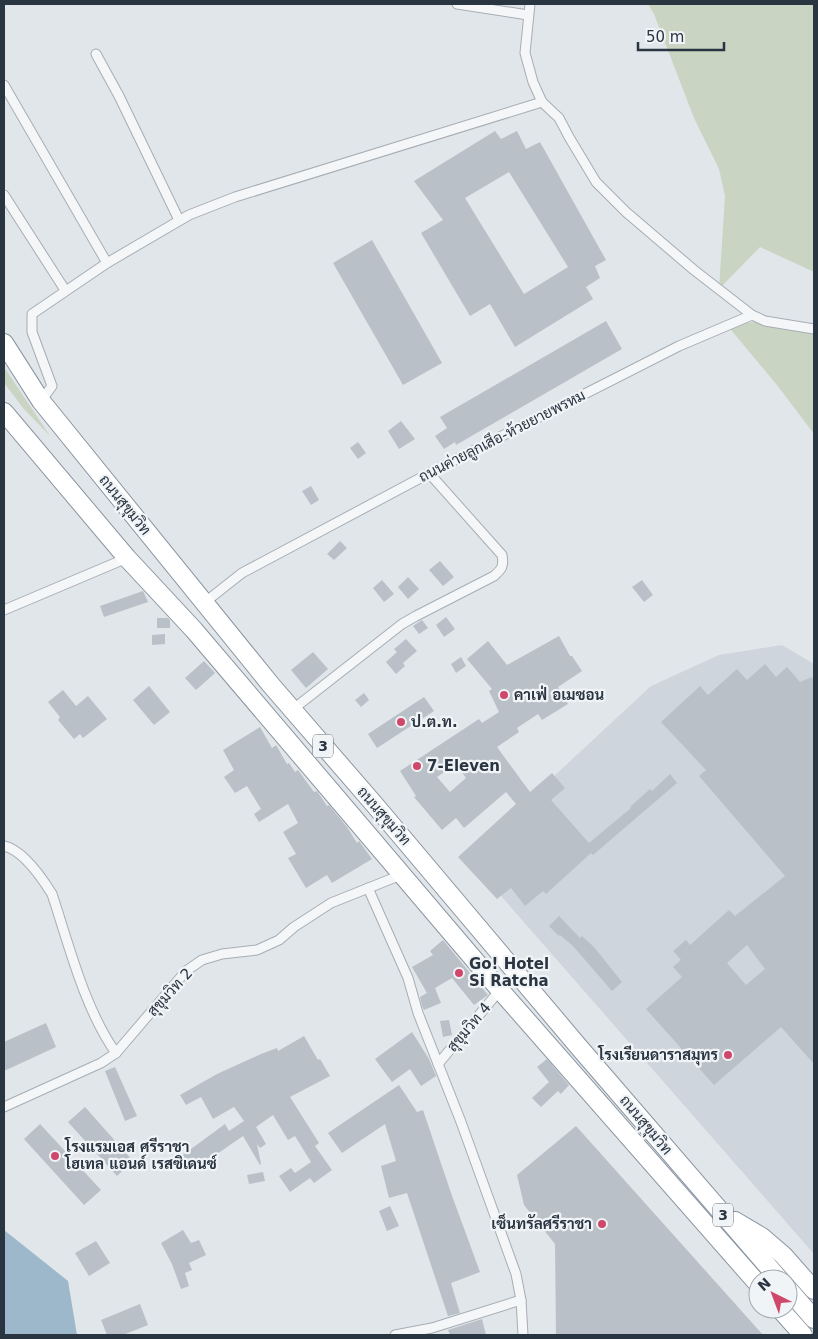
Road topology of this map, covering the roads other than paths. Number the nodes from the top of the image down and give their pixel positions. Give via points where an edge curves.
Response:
1 (456, 4) edge
2 (530, 4) edge
3 (528, 15) junction
4 (96, 54) dead end
5 (4, 85) edge
6 (542, 102) junction
7 (4, 195) edge
8 (179, 220) junction
9 (107, 263) junction
10 (65, 290) junction
11 (752, 315) junction
12 (814, 329) edge
13 (4, 343) edge
14 (41, 401) junction
15 (4, 412) edge
16 (429, 473) junction
17 (127, 558) junction
18 (204, 603) junction
19 (4, 610) edge
20 (292, 710) junction
21 (4, 846) edge
22 (401, 875) junction
23 (368, 888) junction
24 (500, 990) junction
25 (116, 1053) junction
26 (438, 1064) junction
27 (4, 1107) edge
28 (720, 1212) junction
29 (770, 1269) edge
30 (748, 1273) edge
31 (814, 1290) edge
32 (521, 1300) junction
33 (798, 1301) edge
34 (789, 1319) edge
35 (814, 1319) edge
36 (396, 1335) edge
37 (523, 1335) edge
38 (803, 1335) edge

1 - 3 street
2 - 3 street
3 - 6 street via 525,53 532,82
4 - 8 street
5 - 9 street
6 - 8 street via 235,197
6 - 11 street via 559,118 596,182 694,270
7 - 10 street
8 - 9 street
9 - 10 street
10 - 14 street via 32,314 32,332 52,386
11 - 12 street via 765,321
11 - 16 street, ถนนค่ายลูกเสึอ-ห้วยยายพรหม via 680,346
13 - 14 highway, ถนนสุขุมวิท / 3
14 - 18 highway, ถนนสุขุมวิท / 3
15 - 17 highway, ถนนสุขุมวิท / 3
16 - 18 street, ถนนค่ายลูกเสึอ-ห้วยยายพรหม via 242,573
16 - 20 street via 502,555 501,570 402,624
17 - 19 street
17 - 22 highway, ถนนสุขุมวิท / 3 via 194,630
18 - 20 highway, ถนนสุขุมวิท / 3
20 - 28 highway, ถนนสุขุมวิท / 3
21 - 25 street via 25,859 52,894 91,1008
22 - 23 street, สุขุมวิท 2
22 - 24 highway, ถนนสุขุมวิท / 3
23 - 25 street, สุขุมวิท 2 via 331,903 279,940 257,950 202,960 186,971
23 - 26 street via 408,978
24 - 26 street, สุขุมวิท 4
24 - 30 highway, ถนนสุขุมวิท / 3
25 - 27 street, สุขุมวิท 2
26 - 32 street via 516,1274
28 - 29 highway, ถนนสุขุมวิท / 3
28 - 31 highway via 762,1237
32 - 36 street via 432,1328
32 - 37 street
33 - 35 highway
34 - 38 highway

